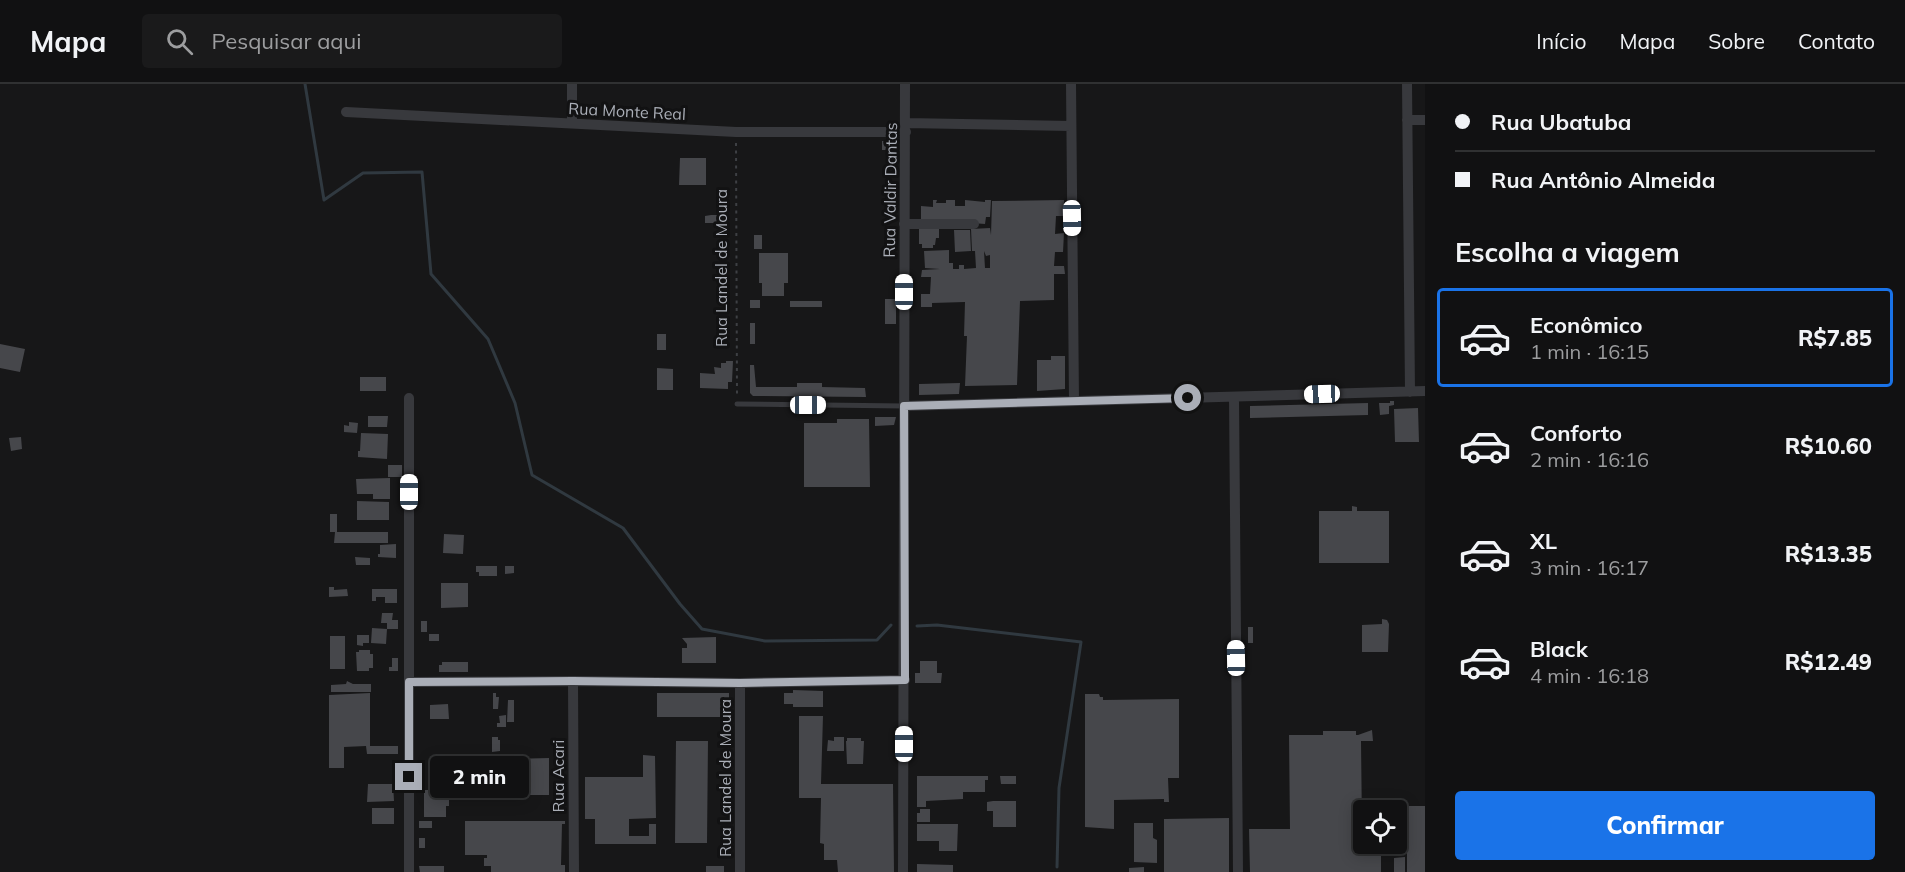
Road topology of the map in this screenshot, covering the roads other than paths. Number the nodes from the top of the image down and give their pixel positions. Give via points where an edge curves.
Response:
1 (572, 84) edge
2 (905, 84) edge
3 (1071, 84) edge
4 (1407, 84) edge
5 (346, 112) dead end
6 (1407, 120) junction
7 (1425, 120) edge
8 (572, 123) junction
9 (1071, 126) junction
10 (906, 128) junction
11 (904, 224) junction
12 (974, 224) dead end
13 (1425, 391) edge
14 (1410, 392) junction
15 (1234, 397) junction
16 (409, 398) dead end
17 (1074, 401) junction
18 (736, 404) road end
19 (904, 406) junction
20 (905, 680) junction
21 (573, 681) junction
22 (409, 682) junction
23 (740, 683) junction
24 (409, 872) edge
25 (574, 872) edge
26 (740, 872) edge
27 (903, 872) edge
28 (1238, 872) edge

1 - 8 street
2 - 10 street, Rua Valdir Dantas
3 - 9 street
4 - 6 street
5 - 8 street, Rua Monte Real
6 - 7 street
6 - 14 street
8 - 10 street, Rua Monte Real via 736,132
9 - 10 street, Rua Monte Real
9 - 17 street
10 - 11 street, Rua Valdir Dantas
11 - 12 street
11 - 19 street, Rua Valdir Dantas
13 - 14 street
14 - 15 street
15 - 17 street
15 - 28 street
16 - 22 street
17 - 19 street
18 - 19 lane
19 - 20 street, Rua Valdir Dantas
20 - 23 street
20 - 27 street, Rua Valdir Dantas
21 - 22 street
21 - 23 street
21 - 25 street, Rua Acari
22 - 24 street
23 - 26 street, Rua Landel de Moura

